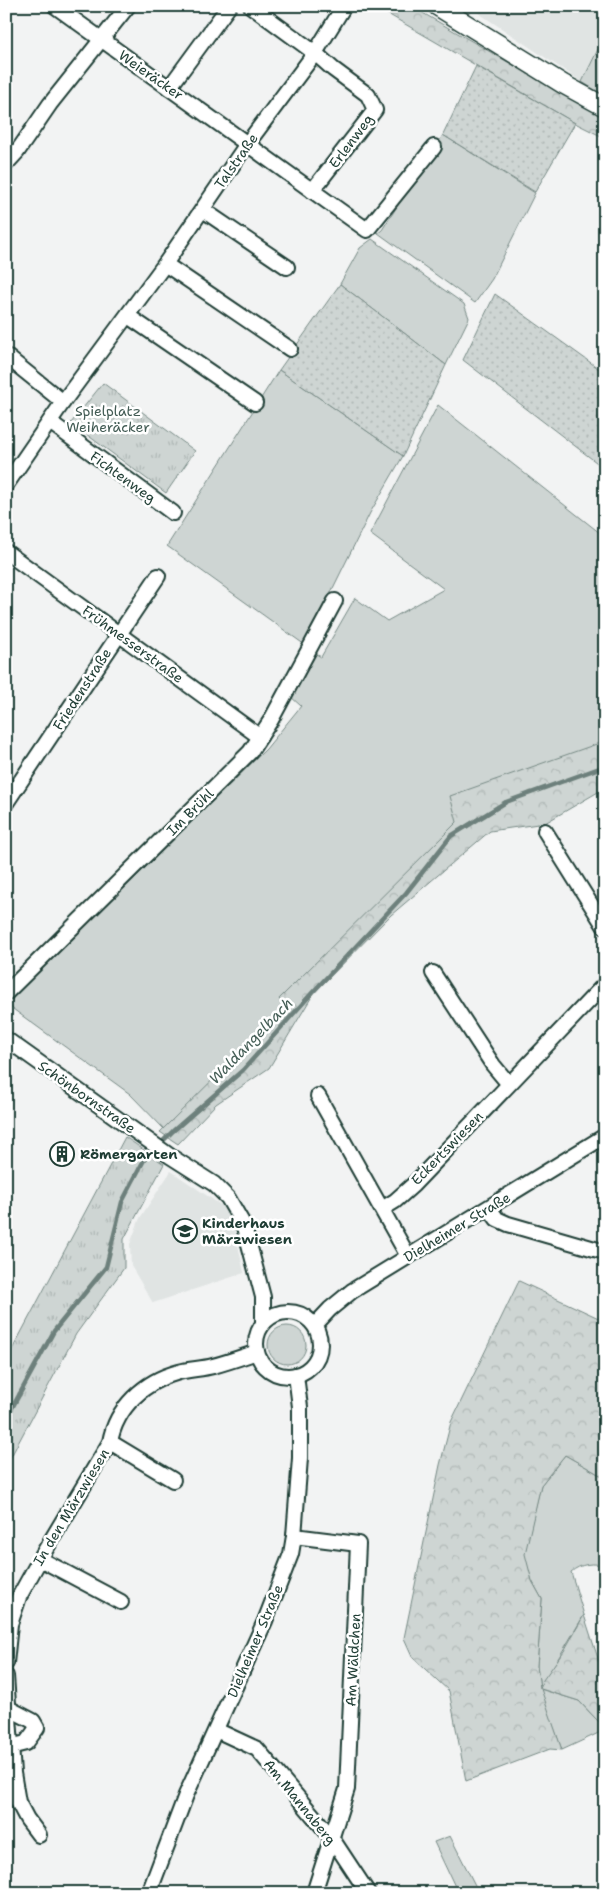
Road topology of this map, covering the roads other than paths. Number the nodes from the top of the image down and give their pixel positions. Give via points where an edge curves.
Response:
1 (55, 6) edge
2 (128, 6) edge
3 (229, 6) edge
4 (251, 6) edge
5 (344, 6) edge
6 (437, 6) edge
7 (99, 40) junction
8 (315, 53) junction
9 (170, 88) junction
10 (605, 107) edge
11 (247, 144) junction
12 (434, 147) dead end
13 (6, 164) edge
14 (312, 191) junction
15 (203, 210) junction
16 (165, 264) junction
17 (287, 267) dead end
18 (128, 316) junction
19 (290, 349) dead end
20 (6, 356) edge
21 (63, 402) junction
22 (255, 403) dead end
23 (50, 422) junction
24 (6, 485) edge
25 (173, 513) dead end
26 (6, 552) edge
27 (158, 576) dead end
28 (335, 601) dead end
29 (119, 633) junction
30 (260, 737) junction
31 (6, 803) edge
32 (545, 830) dead end
33 (605, 926) edge
34 (433, 973) dead end
35 (605, 984) edge
36 (6, 993) edge
37 (6, 1039) edge
38 (508, 1083) junction
39 (318, 1096) dead end
40 (605, 1136) edge
41 (489, 1208) junction
42 (382, 1209) junction
43 (605, 1252) edge
44 (408, 1256) junction
45 (263, 1297) junction
46 (283, 1311) junction
47 (263, 1323) junction
48 (315, 1325) junction
49 (257, 1352) junction
50 (296, 1375) junction
51 (110, 1442) junction
52 (173, 1480) dead end
53 (294, 1536) junction
54 (40, 1559) junction
55 (121, 1602) dead end
56 (6, 1663) edge
57 (6, 1676) edge
58 (10, 1709) junction
59 (216, 1730) junction
60 (9, 1748) edge
61 (39, 1835) dead end
62 (331, 1837) junction
63 (149, 1893) edge
64 (314, 1893) edge
65 (368, 1893) edge

1 - 7 street, Weieräcker
2 - 7 street
3 - 9 street
4 - 8 street
5 - 8 street, Talstraße
6 - 10 street
7 - 9 street, Weieräcker
7 - 13 street
8 - 11 street, Talstraße
8 - 14 street, Erlenweg via 368,95 374,110
9 - 11 street, Weieräcker
11 - 14 street, Weieräcker
11 - 15 street, Talstraße
12 - 14 street, Weieräcker via 367,230
15 - 16 street, Talstraße
15 - 17 street
16 - 18 street, Talstraße
16 - 19 street
18 - 21 street, Talstraße
18 - 22 street
20 - 21 street
21 - 23 street, Talstraße
23 - 24 street, Talstraße
23 - 25 street, Fichtenweg
26 - 29 street, Frühmesserstraße
27 - 29 street, Friedenstraße
28 - 30 street, Im Brühl
29 - 30 street, Frühmesserstraße
29 - 31 street, Friedenstraße
30 - 36 street, Im Brühl via 250,752
32 - 33 street
34 - 38 street
35 - 38 street, Eckertswiesen
37 - 45 street, Schönbornstraße via 214,1184 228,1198 243,1224
38 - 42 street, Eckertswiesen via 412,1185
39 - 42 street
40 - 41 street, Dielheimer Straße
41 - 43 street via 497,1219 508,1224
41 - 44 street, Dielheimer Straße
42 - 44 street
44 - 48 street, Dielheimer Straße via 352,1291
45 - 46 street
45 - 47 street, Schönbornstraße
46 - 47 street
46 - 48 street via 301,1313
47 - 49 street via 256,1337
48 - 50 street via 320,1336 316,1360
49 - 50 street via 272,1371 280,1375
49 - 51 street, In den Märzwiesen via 212,1366 177,1372 140,1391 121,1410
50 - 53 street, Dielheimer Straße via 300,1458
51 - 52 street
51 - 54 street, In den Märzwiesen
53 - 59 street, Dielheimer Straße via 291,1554 265,1620
53 - 62 street, Am Wäldchen via 358,1544 347,1789
54 - 55 street
54 - 56 street, In den Märzwiesen via 19,1597 10,1624
57 - 58 street
58 - 60 street
58 - 60 street via 33,1721 37,1728 26,1743
59 - 62 street, Am Mannaberg via 257,1749
59 - 63 street, Dielheimer Straße via 186,1795
60 - 61 street via 18,1802
62 - 64 street
62 - 65 street, Am Mannaberg

